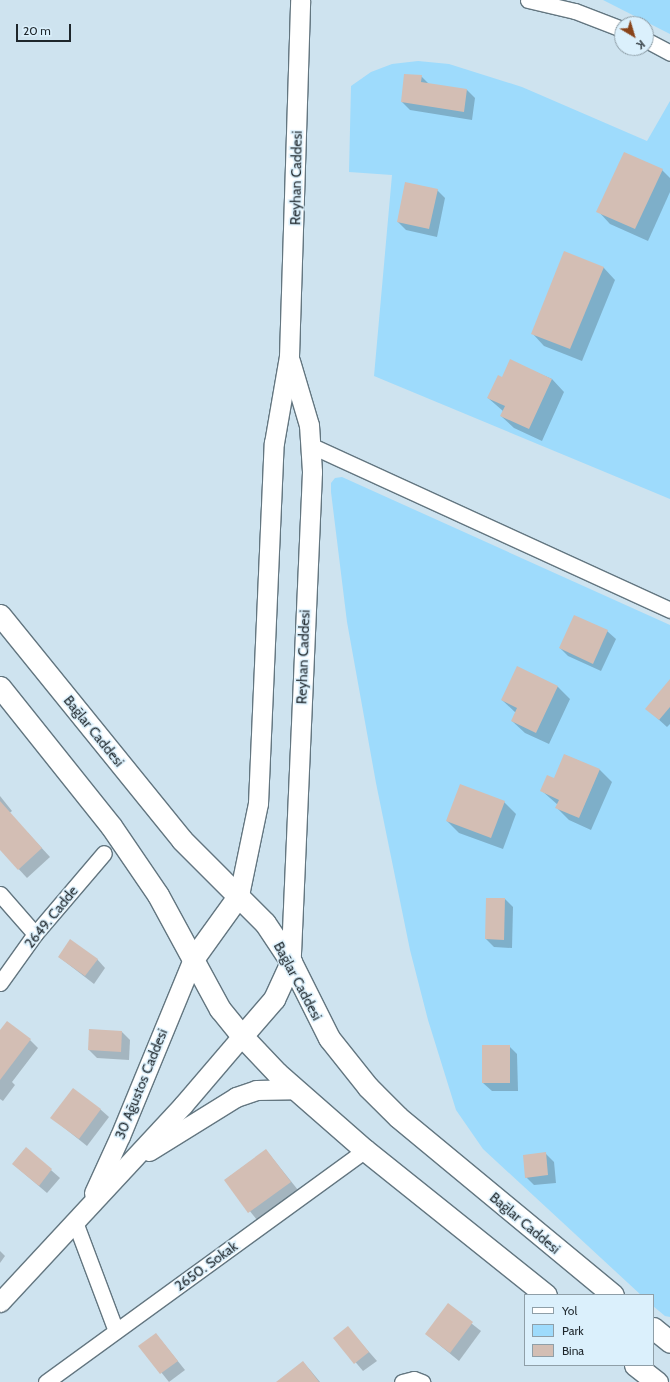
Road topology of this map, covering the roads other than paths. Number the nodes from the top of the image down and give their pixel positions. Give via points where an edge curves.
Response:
1 (300, 0) edge
2 (528, 0) edge
3 (614, 26) edge
4 (654, 44) edge
5 (670, 53) edge
6 (289, 356) junction
7 (312, 446) junction
8 (670, 610) edge
9 (0, 615) edge
10 (0, 687) edge
11 (104, 853) dead end
12 (0, 894) edge
13 (239, 895) junction
14 (35, 934) junction
15 (193, 959) junction
16 (291, 962) junction
17 (0, 983) edge
18 (242, 1036) junction
19 (295, 1089) junction
20 (365, 1150) junction
21 (125, 1167) junction
22 (81, 1215) junction
23 (545, 1294) edge
24 (612, 1294) edge
25 (0, 1302) edge
26 (654, 1329) edge
27 (116, 1332) junction
28 (670, 1342) edge
29 (636, 1366) edge
30 (46, 1382) edge
31 (402, 1382) edge
32 (422, 1382) edge
33 (657, 1382) edge

1 - 6 street, Reyhan Caddesi
2 - 3 street via 575,11
4 - 5 street
6 - 7 street, Reyhan Caddesi
6 - 13 street, Reyhan Caddesi via 274,443 258,803
7 - 8 street
7 - 16 street, Reyhan Caddesi
9 - 13 main road, Bağlar Caddesi via 182,840
10 - 15 main road via 111,826 158,895
11 - 14 street, 2649. Cadde
12 - 14 street
13 - 15 main road
13 - 16 main road, Bağlar Caddesi via 265,924
14 - 17 street, 2649. Cadde
15 - 18 main road via 220,1009
15 - 22 street, 30 Ağustos Caddesi via 120,1136
16 - 18 main road via 274,999
16 - 24 main road, Bağlar Caddesi via 329,1038 368,1088 398,1117
18 - 19 main road
18 - 21 street, 30 Ağustos Caddesi
19 - 20 main road
19 - 21 street via 256,1090 236,1097
20 - 23 main road
20 - 27 street, 2650. Sokak
21 - 22 street, 30 Ağustos Caddesi
22 - 25 street, 30 Ağustos Caddesi
22 - 27 street
26 - 28 main road
27 - 30 street, 2650. Sokak
29 - 33 main road
31 - 32 street via 414,1379

